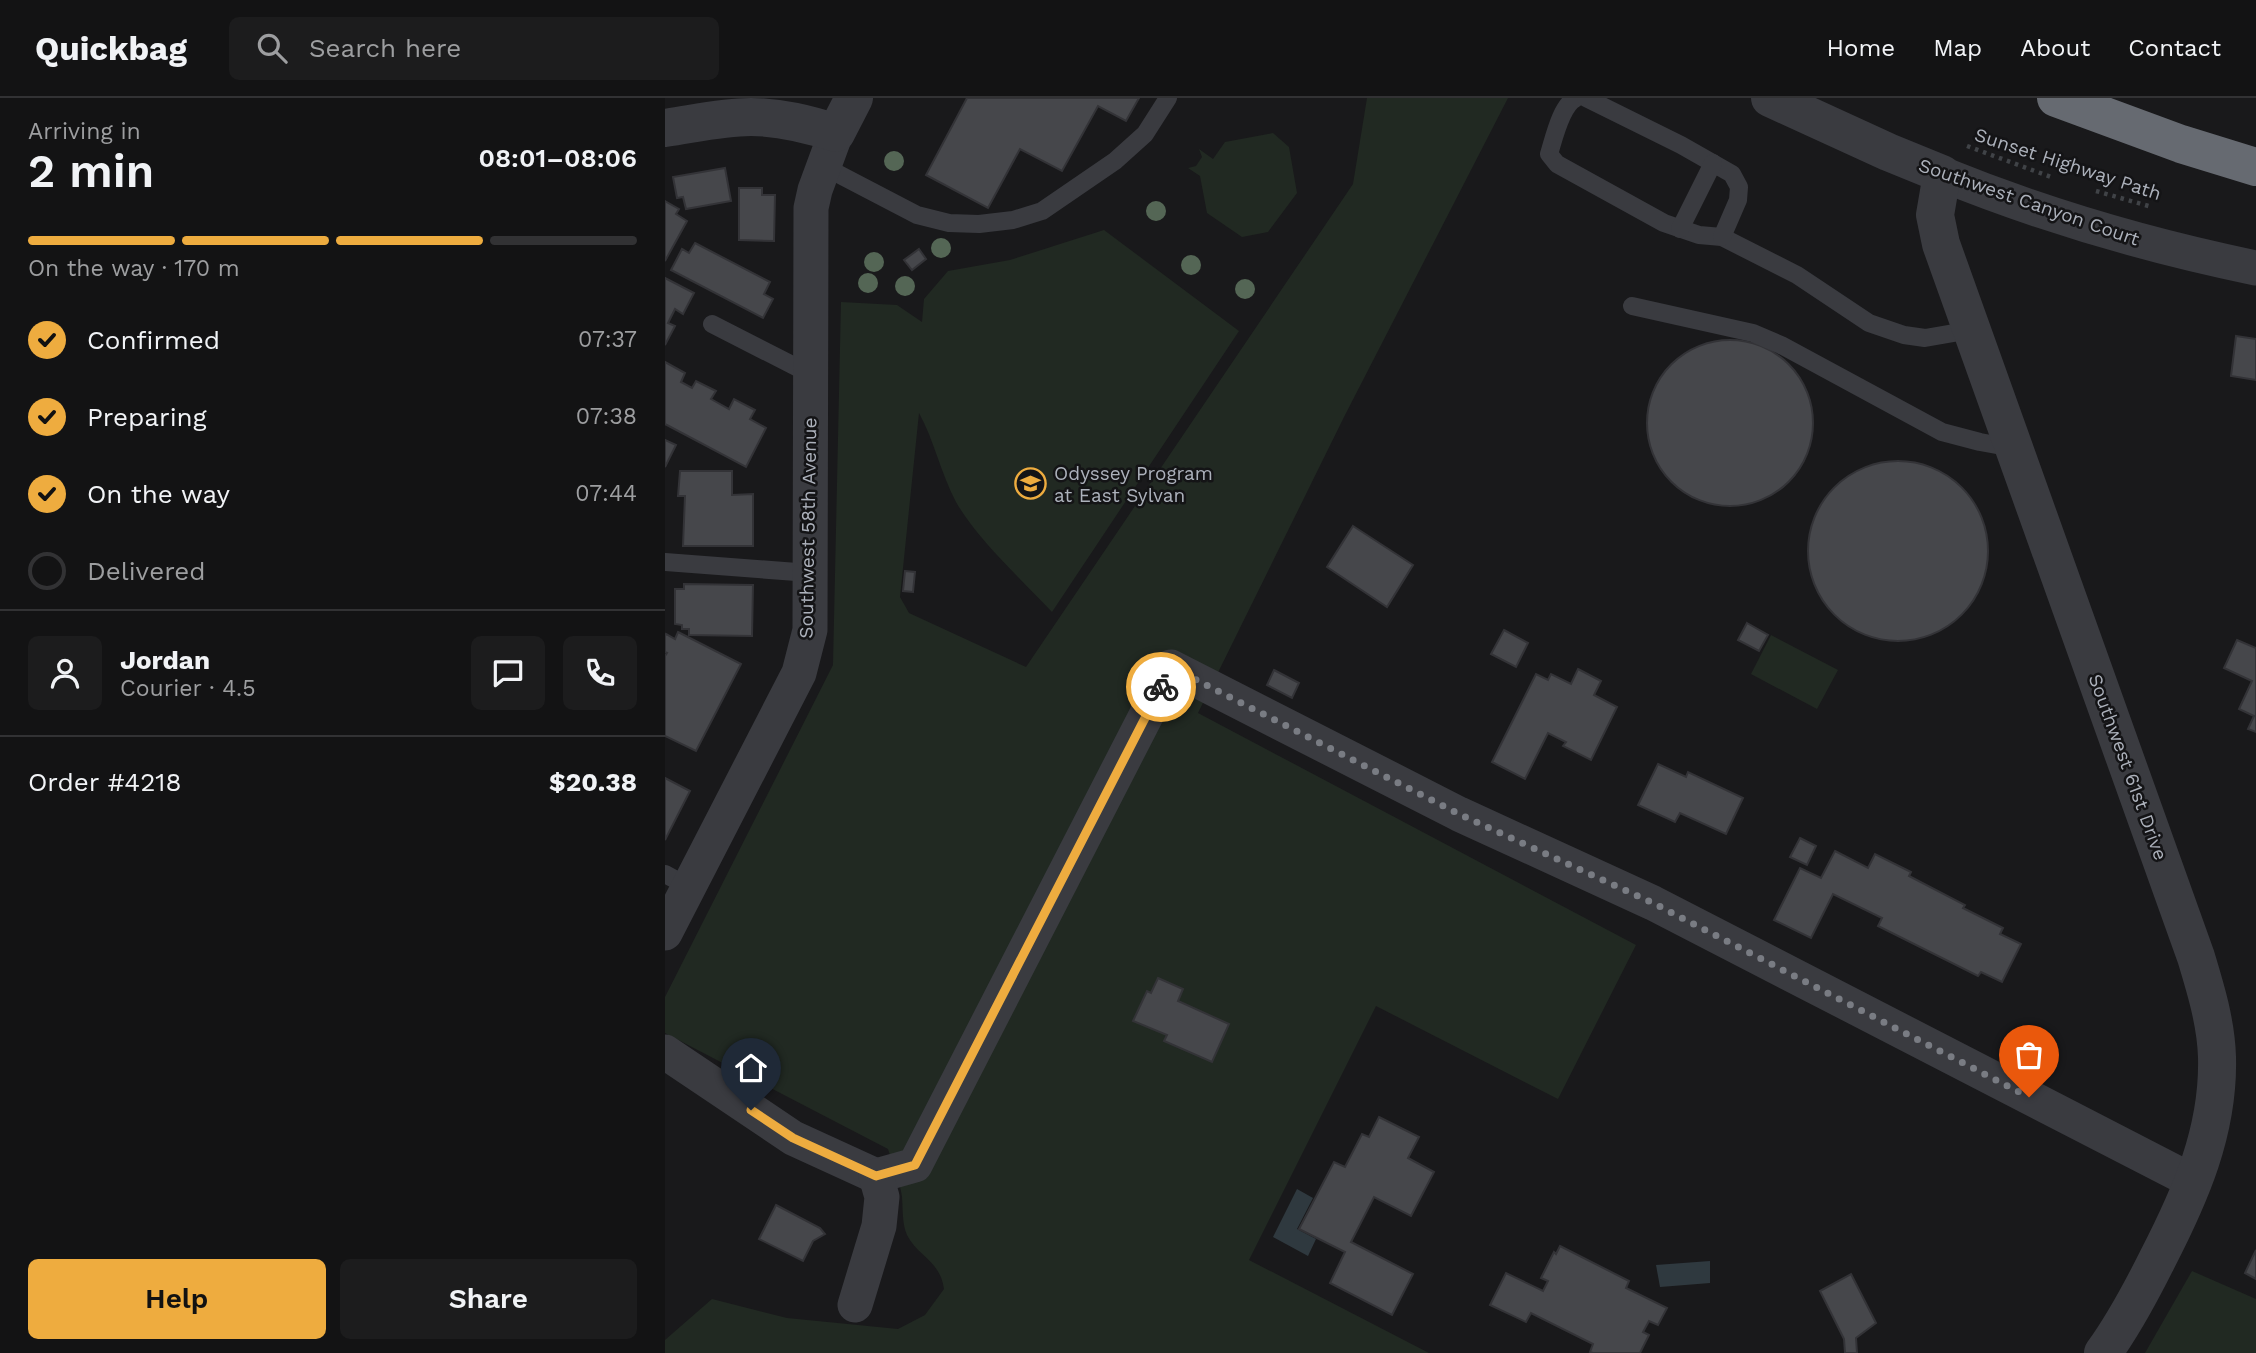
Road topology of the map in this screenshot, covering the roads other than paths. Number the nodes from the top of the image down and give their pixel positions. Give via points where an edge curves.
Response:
1 (854, 98) edge
2 (1168, 98) edge
3 (1576, 98) edge
4 (1586, 98) edge
5 (1770, 98) edge
6 (2056, 98) edge
7 (665, 128) edge
8 (830, 150) junction
9 (1952, 160) junction
10 (1713, 163) junction
11 (2256, 167) edge
12 (1680, 229) junction
13 (1722, 237) junction
14 (2256, 268) edge
15 (1632, 306) dead end
16 (712, 324) dead end
17 (1971, 330) junction
18 (810, 374) junction
19 (2013, 448) junction
20 (665, 562) edge
21 (810, 573) junction
22 (677, 880) edge
23 (665, 933) edge
24 (665, 1052) edge
25 (876, 1176) junction
26 (2195, 1182) junction
27 (855, 1305) dead end
28 (2103, 1353) edge

1 - 8 street, Southwest 58th Avenue
2 - 8 lane via 1145,134 1115,161 1042,211 1013,220 949,223 917,215
3 - 12 lane via 1558,123 1549,154 1557,164
4 - 10 lane
5 - 9 street, Southwest Canyon Court via 1888,152
6 - 11 highway
7 - 8 street via 776,118 807,124
8 - 18 street, Southwest 58th Avenue via 811,208
9 - 14 street, Southwest Canyon Court via 1979,189 2147,243
9 - 17 street, Southwest 61st Drive via 1935,215
10 - 12 lane
10 - 13 lane via 1732,174 1739,187
12 - 13 lane
13 - 17 lane via 1797,275 1869,323 1925,338
15 - 19 lane via 1753,333 1942,432
16 - 18 lane
17 - 19 street, Southwest 61st Drive
18 - 21 street, Southwest 58th Avenue
19 - 26 street, Southwest 61st Drive via 2207,994 2217,1056 2215,1090
20 - 21 lane
21 - 22 street, Southwest 58th Avenue via 810,629 799,673
22 - 23 street, Southwest 58th Avenue
24 - 25 street via 793,1138
25 - 26 street via 915,1165 1171,667 1459,814 1653,903
25 - 27 street via 883,1197 879,1226
26 - 28 street, Southwest 61st Drive via 2138,1297

